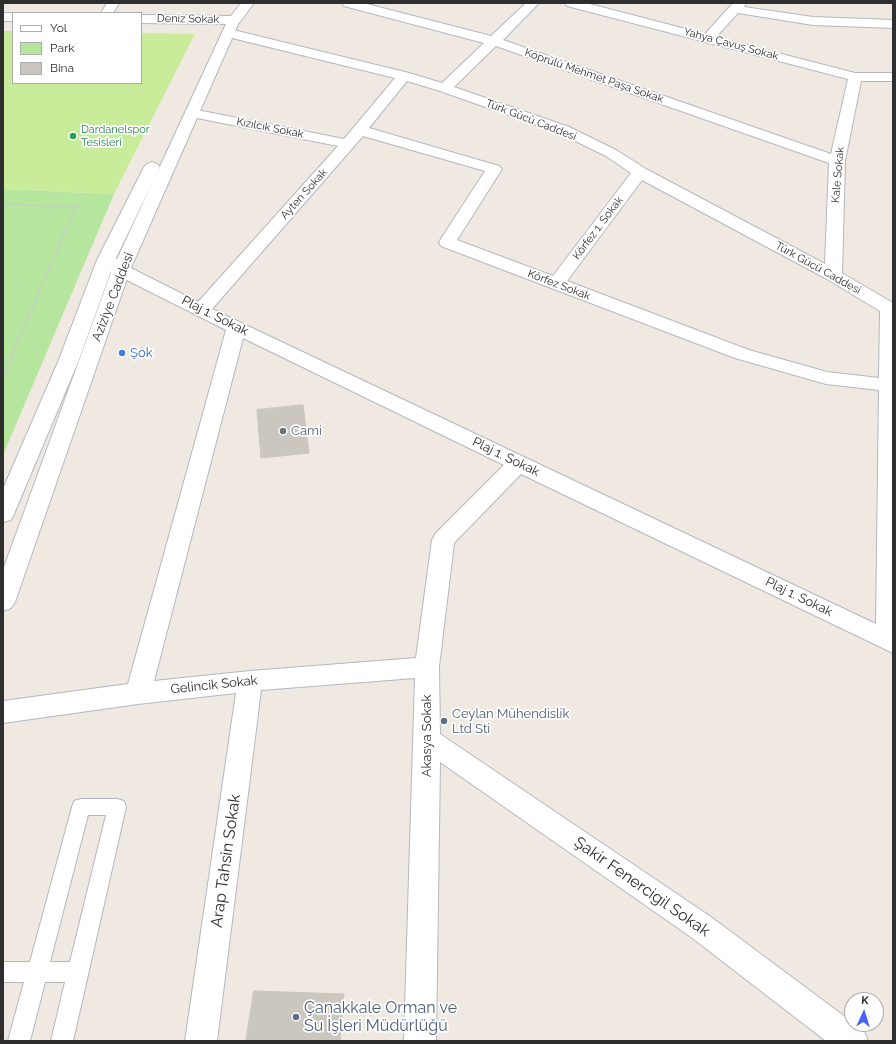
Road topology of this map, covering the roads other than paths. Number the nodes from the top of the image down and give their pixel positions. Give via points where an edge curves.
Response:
1 (113, 3) edge
2 (248, 3) edge
3 (348, 3) edge
4 (533, 3) edge
5 (571, 3) edge
6 (737, 6) edge
7 (823, 9) dead end
8 (108, 12) edge
9 (142, 18) edge
10 (813, 21) junction
11 (227, 24) junction
12 (893, 24) edge
13 (708, 38) junction
14 (494, 41) junction
15 (404, 76) junction
16 (855, 77) junction
17 (893, 77) edge
18 (445, 88) junction
19 (893, 90) edge
20 (192, 112) junction
21 (360, 130) junction
22 (348, 144) junction
23 (837, 161) junction
24 (640, 172) junction
25 (114, 265) junction
26 (833, 275) junction
27 (556, 284) junction
28 (202, 309) junction
29 (891, 310) edge
30 (236, 328) junction
31 (889, 385) junction
32 (519, 463) junction
33 (3, 514) edge
34 (3, 602) edge
35 (891, 641) edge
36 (427, 667) junction
37 (250, 681) junction
38 (138, 693) junction
39 (3, 712) edge
40 (427, 739) junction
41 (3, 972) edge
42 (38, 972) junction
43 (77, 972) junction
44 (19, 1041) edge
45 (62, 1041) edge
46 (201, 1041) edge
47 (420, 1041) edge
48 (852, 1041) edge

1 - 8 street
2 - 11 street, Aziziye Caddesi
3 - 14 street, Köprülü Mehmet Paşa Sokak
4 - 14 street
5 - 13 street, Yahya Çavuş Sokak
6 - 10 street
6 - 13 street
7 - 10 street
9 - 11 street, Deniz Sokak
10 - 12 street
11 - 15 street, Türk Gücü Caddesi
11 - 20 street, Aziziye Caddesi
11 - 25 street, Aziziye Caddesi via 177,116
13 - 16 street, Yahya Çavuş Sokak
14 - 18 street
14 - 23 street, Köprülü Mehmet Paşa Sokak
15 - 18 street, Türk Gücü Caddesi
15 - 21 street, Ayten Sokak
16 - 17 street, Yahya Çavuş Sokak
16 - 19 street
16 - 23 street, Kale Sokak
18 - 24 street, Türk Gücü Caddesi via 564,130 611,153
20 - 22 street, Kızılcık Sokak
20 - 25 street, Aziziye Caddesi
21 - 22 street, Ayten Sokak
21 - 27 street, Körfez Sokak via 494,169 447,242
22 - 28 street, Ayten Sokak
23 - 26 street, Kale Sokak
24 - 26 street, Türk Gücü Caddesi
24 - 27 street, Körfez 1. Sokak
25 - 28 street, Plaj 1. Sokak
25 - 33 street, Aziziye Caddesi via 68,362
25 - 34 street, Aziziye Caddesi
26 - 29 street, Türk Gücü Caddesi
27 - 31 street, Körfez Sokak via 742,354 826,378
28 - 30 street, Plaj 1. Sokak
29 - 31 street
30 - 32 street, Plaj 1. Sokak
30 - 38 street
31 - 35 street
32 - 35 street, Plaj 1. Sokak
32 - 36 street, Akasya Sokak via 443,540
36 - 37 street, Gelincik Sokak
36 - 40 street, Akasya Sokak
37 - 38 street, Gelincik Sokak
37 - 46 street, Arap Tahsin Sokak
38 - 39 street, Gelincik Sokak
40 - 47 street, Akasya Sokak
40 - 48 street, Şakir Fenercigil Sokak via 701,927
41 - 42 lane
42 - 43 lane
42 - 43 lane via 81,806 117,807
42 - 44 lane
43 - 45 lane

